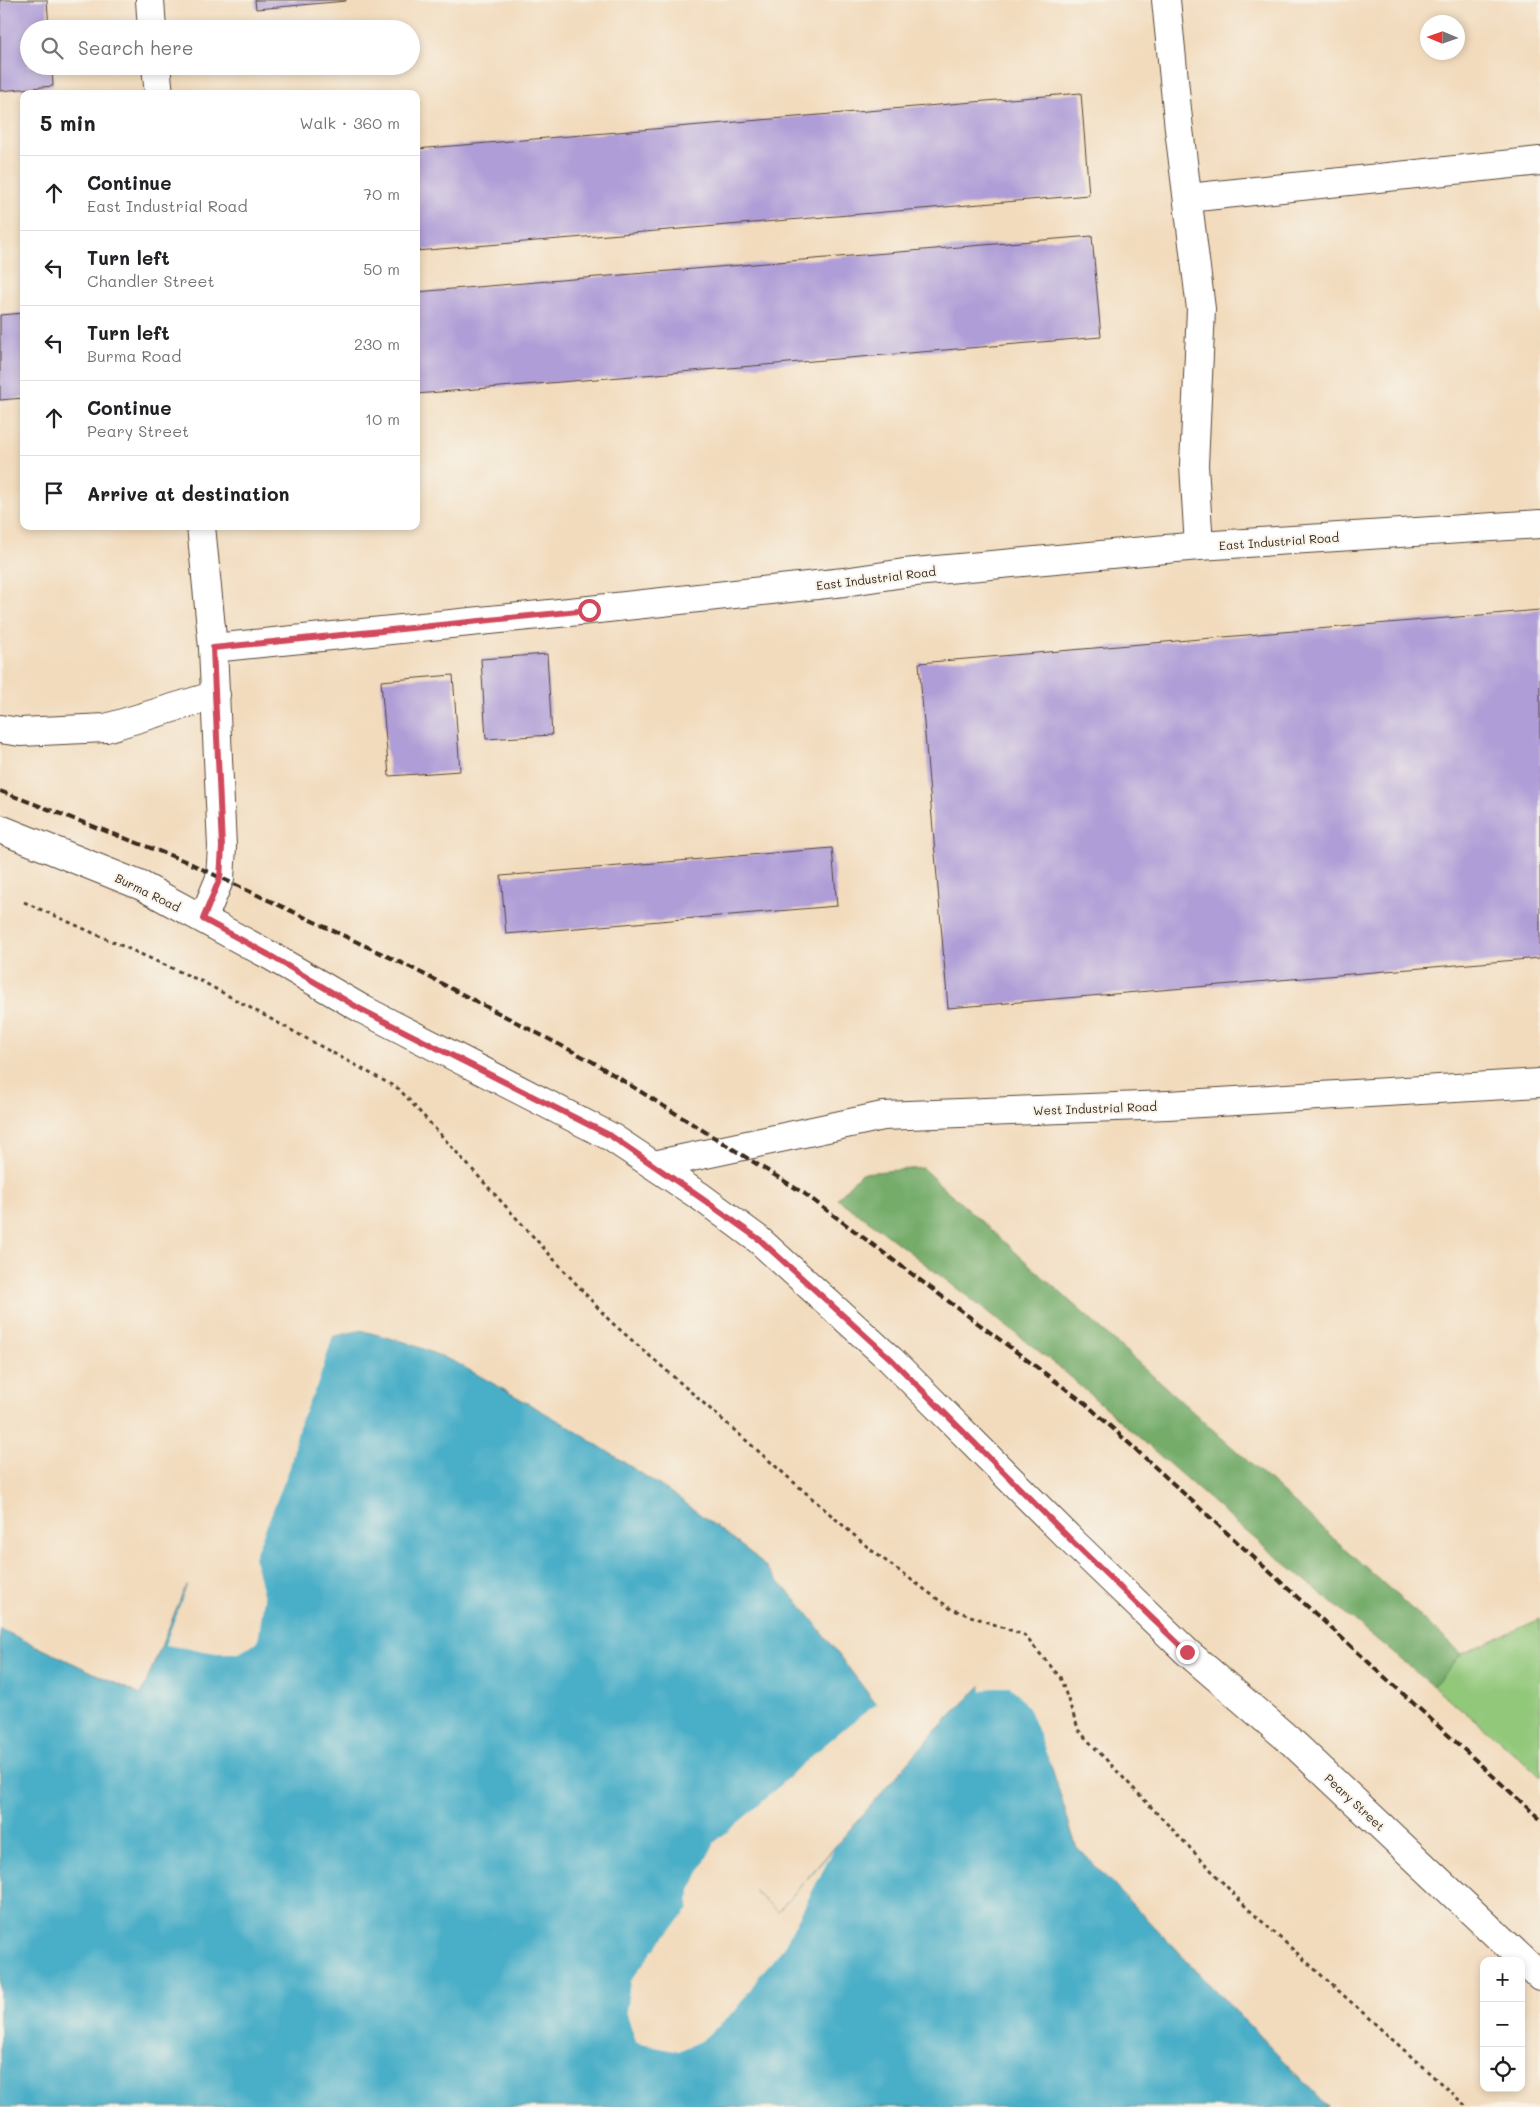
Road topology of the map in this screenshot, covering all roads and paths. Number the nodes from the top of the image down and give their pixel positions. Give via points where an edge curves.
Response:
1 (150, 0) edge
2 (1166, 0) edge
3 (151, 20) edge
4 (157, 75) edge
5 (159, 90) edge
6 (1540, 161) edge
7 (1188, 198) junction
8 (1540, 524) edge
9 (201, 530) edge
10 (1199, 546) junction
11 (213, 648) junction
12 (216, 695) junction
13 (0, 729) edge
14 (0, 829) edge
15 (24, 902) dead end
16 (203, 919) junction
17 (1540, 1083) edge
18 (654, 1165) junction
19 (1167, 1632) joint
20 (1540, 1976) edge
21 (1467, 2107) edge

1 - 3 street
2 - 7 street
4 - 5 street
6 - 7 street
7 - 10 street via 1201,309 1194,465
8 - 10 street, East Industrial Road
9 - 11 street
10 - 11 street, East Industrial Road via 904,573 589,610
11 - 12 street
12 - 13 street via 106,728 20,732
12 - 16 street via 222,847 220,878
14 - 16 street, Burma Road via 142,886
15 - 21 path via 203,982 399,1089 610,1321 864,1543 951,1609 1024,1635 1060,1677 1079,1731 1085,1738 1246,1907
16 - 18 street, Burma Road via 362,1010 611,1136
17 - 18 street, West Industrial Road via 1168,1105 883,1116
18 - 19 street, Burma Road via 760,1240 892,1360
19 - 20 street, Peary Street via 1294,1744

